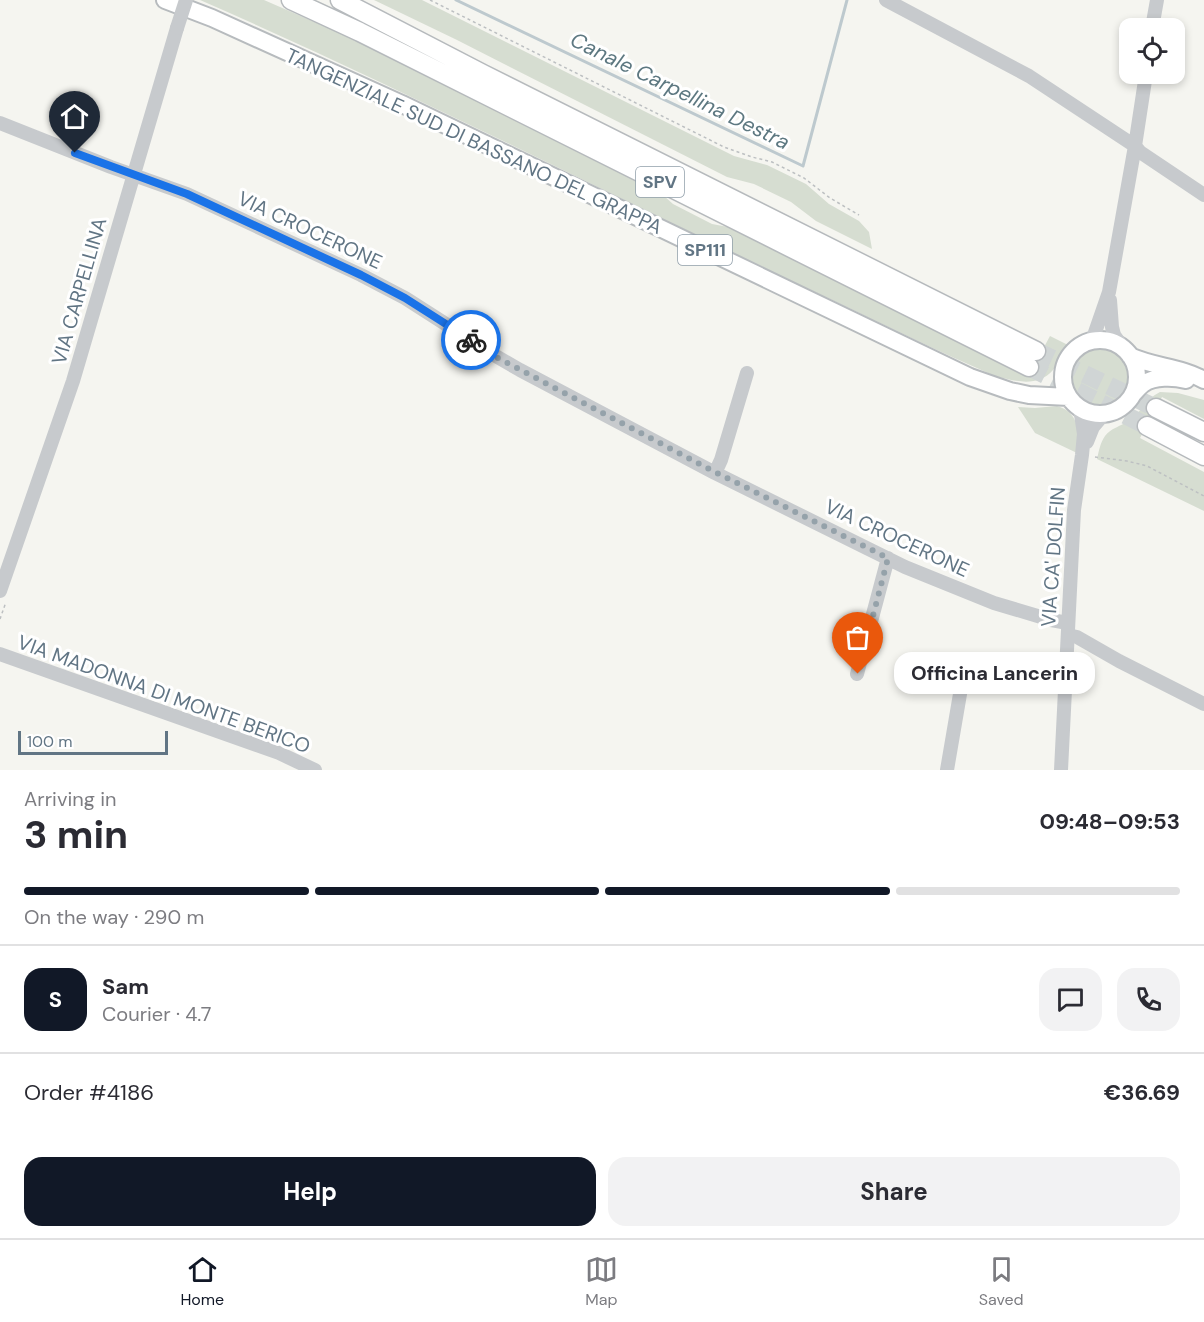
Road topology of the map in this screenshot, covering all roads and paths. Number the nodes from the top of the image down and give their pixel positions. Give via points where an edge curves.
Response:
1 (165, 0) edge
2 (186, 0) edge
3 (291, 0) edge
4 (340, 0) edge
5 (430, 0) edge
6 (886, 0) edge
7 (1157, 0) edge
8 (1154, 18) edge
9 (1144, 84) edge
10 (0, 123) edge
11 (1135, 146) junction
12 (133, 175) junction
13 (1204, 195) edge
14 (859, 215) dead end
15 (1109, 292) junction
16 (1092, 341) junction
17 (1126, 352) junction
18 (1064, 368) junction
19 (747, 373) dead end
20 (1204, 382) edge
21 (1010, 391) junction
22 (1135, 398) junction
23 (1074, 403) junction
24 (1156, 408) tunnel mouth
25 (1107, 418) junction
26 (1147, 426) tunnel mouth
27 (1204, 432) edge
28 (1082, 455) junction
29 (1204, 456) edge
30 (715, 472) junction
31 (1204, 496) edge
32 (888, 558) junction
33 (0, 591) edge
34 (1068, 629) junction
35 (0, 654) edge
36 (966, 659) dead end
37 (858, 674) dead end
38 (1204, 704) edge
39 (315, 770) edge
40 (947, 770) edge
41 (1061, 770) edge

1 - 21 main road, TANGENZIALE SUD DI BASSANO DEL GRAPPA / SP111 via 402,104 970,377
2 - 12 street, VIA CARPELLINA, bridge
3 - 4 highway, SPV via 1033,359
5 - 14 path via 724,147 772,162 804,178
6 - 11 street via 1029,76
7 - 8 street
9 - 11 street
10 - 12 street, VIA CROCERONE
11 - 13 street
11 - 15 street
12 - 30 street, VIA CROCERONE via 187,194 361,275 405,298 494,356
12 - 33 street, VIA CARPELLINA via 73,381
15 - 16 street
15 - 17 street via 1114,335
16 - 17 main road via 1113,343
16 - 18 main road, TANGENZIALE SUD DI BASSANO DEL GRAPPA / SP111 via 1074,350
17 - 20 main road via 1143,362 1193,374
17 - 22 main road via 1135,365
18 - 21 main road, TANGENZIALE SUD DI BASSANO DEL GRAPPA / SP111 via 1043,387
18 - 23 main road via 1064,388
19 - 30 street
20 - 22 main road via 1158,378 1145,382
21 - 23 main road, TANGENZIALE SUD DI BASSANO DEL GRAPPA / SP111
22 - 25 main road
22 - 25 path via 1123,416
23 - 25 main road, TANGENZIALE SUD DI BASSANO DEL GRAPPA / SP111
23 - 28 street, VIA CA' DOLFIN via 1084,434
24 - 27 highway
25 - 28 street, VIA CA' DOLFIN via 1093,427
26 - 29 highway
28 - 31 path via 1147,466
28 - 34 street, VIA CA' DOLFIN via 1074,510
30 - 32 street, VIA CROCERONE
32 - 34 street, VIA CROCERONE
32 - 37 street
34 - 38 street, VIA CROCERONE via 1119,661
34 - 41 street, VIA CA' DOLFIN
35 - 39 street, VIA MADONNA DI MONTE BERICO via 279,753
36 - 40 street

